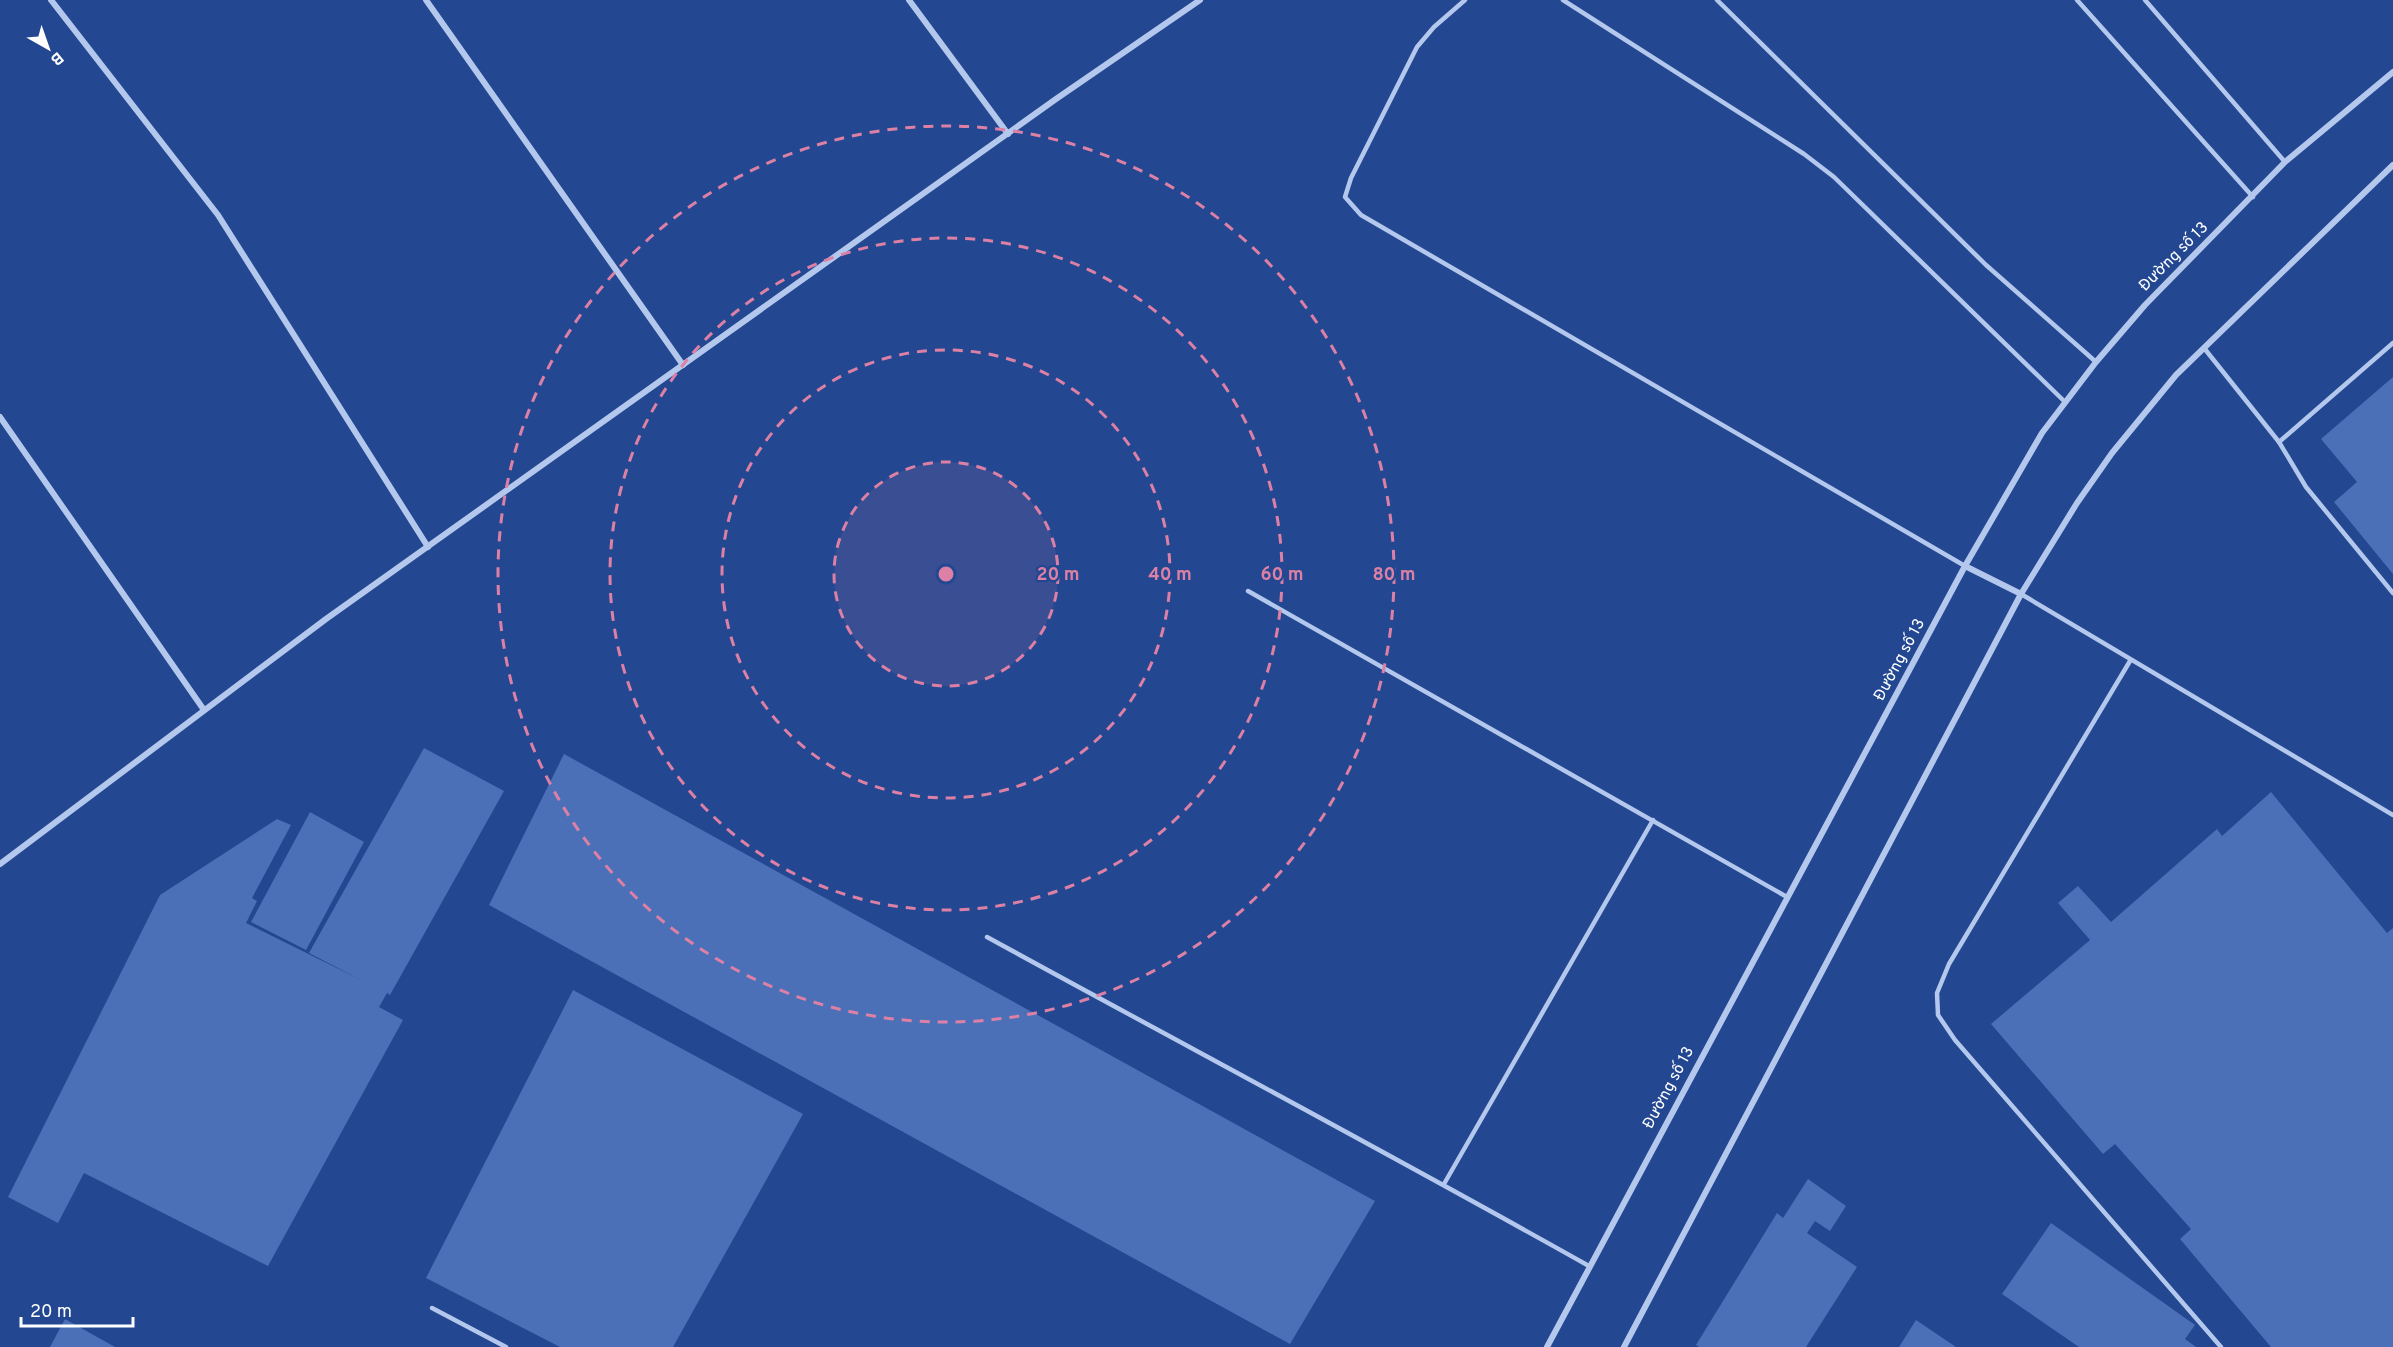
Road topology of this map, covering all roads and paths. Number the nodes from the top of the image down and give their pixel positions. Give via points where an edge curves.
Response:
1 (51, 0) edge
2 (426, 0) edge
3 (909, 0) edge
4 (1200, 0) edge
5 (1465, 0) edge
6 (1563, 0) edge
7 (1717, 0) edge
8 (2077, 0) edge
9 (2145, 0) edge
10 (2393, 72) edge
11 (1008, 134) junction
12 (2285, 162) junction
13 (2393, 165) edge
14 (2253, 197) junction
15 (2393, 343) edge
16 (2204, 348) junction
17 (2096, 362) junction
18 (683, 365) junction
19 (2064, 401) junction
20 (0, 417) edge
21 (2279, 442) junction
22 (428, 547) junction
23 (1965, 566) junction
24 (1248, 591) dead end
25 (2393, 593) edge
26 (2021, 594) junction
27 (2130, 661) junction
28 (204, 710) junction
29 (2393, 815) edge
30 (1653, 820) junction
31 (0, 864) edge
32 (1787, 897) junction
33 (987, 937) dead end
34 (1444, 1184) junction
35 (1589, 1266) junction
36 (432, 1308) dead end
37 (506, 1347) edge
38 (1547, 1347) edge
39 (1624, 1347) edge
40 (2221, 1347) edge

1 - 22 street via 218,215
2 - 18 street
3 - 11 street
4 - 11 street
5 - 23 lane via 1417,47 1351,178 1345,197 1360,215
6 - 19 lane via 1834,177
7 - 17 lane via 1986,265
8 - 14 lane
9 - 12 lane
10 - 12 street, Đường số 13
11 - 18 street
12 - 14 street, Đường số 13
13 - 16 street
14 - 17 street, Đường số 13 via 2145,305
15 - 21 lane
16 - 21 lane
16 - 26 street via 2176,375 2112,453
17 - 19 street, Đường số 13
18 - 22 street
19 - 23 street, Đường số 13
20 - 28 street
21 - 25 lane via 2306,487
22 - 28 street
23 - 26 street
23 - 32 street, Đường số 13
24 - 30 lane
26 - 27 lane
26 - 39 street
27 - 29 lane
27 - 40 lane via 1949,964 1937,993 1938,1015 1955,1040
28 - 31 street
30 - 32 lane
30 - 34 lane
32 - 35 street, Đường số 13
33 - 34 lane
34 - 35 lane
35 - 38 street, Đường số 13
36 - 37 lane

